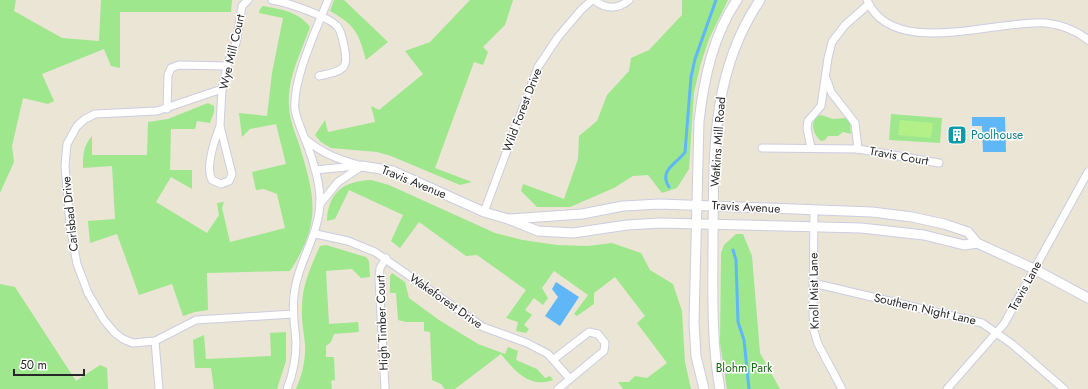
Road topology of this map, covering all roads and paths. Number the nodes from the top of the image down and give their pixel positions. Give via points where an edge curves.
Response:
1 (272, 0) edge
2 (328, 0) edge
3 (593, 0) edge
4 (629, 0) edge
5 (737, 0) edge
6 (760, 0) edge
7 (246, 1) edge
8 (868, 2) edge
9 (321, 18) junction
10 (1088, 40) edge
11 (227, 66) junction
12 (826, 74) junction
13 (319, 76) dead end
14 (222, 89) junction
15 (167, 109) junction
16 (220, 126) junction
17 (305, 138) junction
18 (762, 148) dead end
19 (811, 148) junction
20 (858, 149) junction
21 (940, 163) dead end
22 (362, 166) junction
23 (315, 170) junction
24 (1088, 172) edge
25 (320, 205) junction
26 (696, 205) junction
27 (714, 206) junction
28 (814, 210) junction
29 (484, 212) junction
30 (508, 219) junction
31 (696, 224) junction
32 (713, 225) junction
33 (814, 227) junction
34 (316, 234) junction
35 (977, 243) junction
36 (386, 258) junction
37 (1034, 269) junction
38 (813, 283) junction
39 (1088, 298) edge
40 (293, 314) junction
41 (998, 332) junction
42 (155, 341) junction
43 (554, 359) junction
44 (570, 379) junction
45 (159, 389) edge
46 (287, 389) edge
47 (385, 389) edge
48 (558, 389) edge
49 (704, 389) edge
50 (720, 389) edge
51 (842, 389) edge
52 (947, 389) edge
53 (1064, 389) edge

1 - 9 street
2 - 9 street
3 - 4 street via 614,8
3 - 29 street, Wild Forest Drive via 558,37 538,67
5 - 26 street, Watkins Mill Road via 718,37 706,77 699,121
6 - 27 street, Watkins Mill Road via 740,33 722,85 717,119
7 - 11 street, Wye Mill Court via 236,43
8 - 10 street via 885,23 907,31 938,32 1044,23 1068,28
8 - 12 street, Travis Court via 834,39
9 - 13 street via 338,28 347,62 338,72
9 - 17 street via 296,94 295,110
11 - 14 street, Wye Mill Court
11 - 15 street via 179,65 171,68 168,76
12 - 19 street, Travis Court via 821,106 808,121
12 - 20 street, Travis Court via 830,90 855,122
14 - 15 street, Carlsbad Drive
14 - 16 street, Wye Mill Court
15 - 42 street, Carlsbad Drive via 95,114 78,126 67,144 66,153 67,194 74,252 88,293 109,327 123,339 140,344
16 - 16 street, Wye Mill Court via 232,174 230,180 221,184 214,182 210,176 213,148
17 - 22 street via 316,148 333,157
17 - 23 street
18 - 19 street, Travis Court
19 - 20 street, Travis Court
20 - 21 street, Travis Court
22 - 23 street, Travis Avenue
22 - 25 street via 338,182
22 - 29 street, Travis Avenue via 393,171
23 - 25 street
24 - 37 street, Travis Lane
25 - 34 street
26 - 27 street, Travis Avenue
26 - 30 street, Travis Avenue via 642,204 582,214
26 - 31 street, Watkins Mill Road
27 - 28 street, Travis Avenue
27 - 32 street, Watkins Mill Road
28 - 33 street, Knoll Mist Lane
28 - 35 street, Travis Avenue via 872,212 912,217 968,232
29 - 30 street, Travis Avenue
30 - 31 street, Travis Avenue via 538,231 555,233 627,225
31 - 32 street, Travis Avenue
31 - 49 street, Watkins Mill Road via 694,340
32 - 33 street, Travis Avenue
32 - 50 street, Watkins Mill Road via 713,339
33 - 35 street, Travis Avenue via 893,230 964,245
33 - 38 street, Knoll Mist Lane
34 - 36 street, Wakeforest Drive via 363,246
34 - 40 street via 298,277
35 - 37 street, Travis Avenue
36 - 43 street, Wakeforest Drive via 471,320 495,333 538,348
36 - 47 street, High Timber Court via 380,268 379,279
37 - 39 street, Travis Avenue
37 - 41 street, Travis Lane
38 - 41 street, Southern Night Lane via 972,319
38 - 51 street, Knoll Mist Lane via 816,337
40 - 42 street, Carlsbad Drive via 196,320
40 - 46 street via 296,353
41 - 52 street, Travis Lane
41 - 53 street, Southern Night Lane
42 - 45 street
43 - 44 street, Wakeforest Drive
43 - 44 street via 585,334 594,332 601,337 605,343 604,351
44 - 48 street

